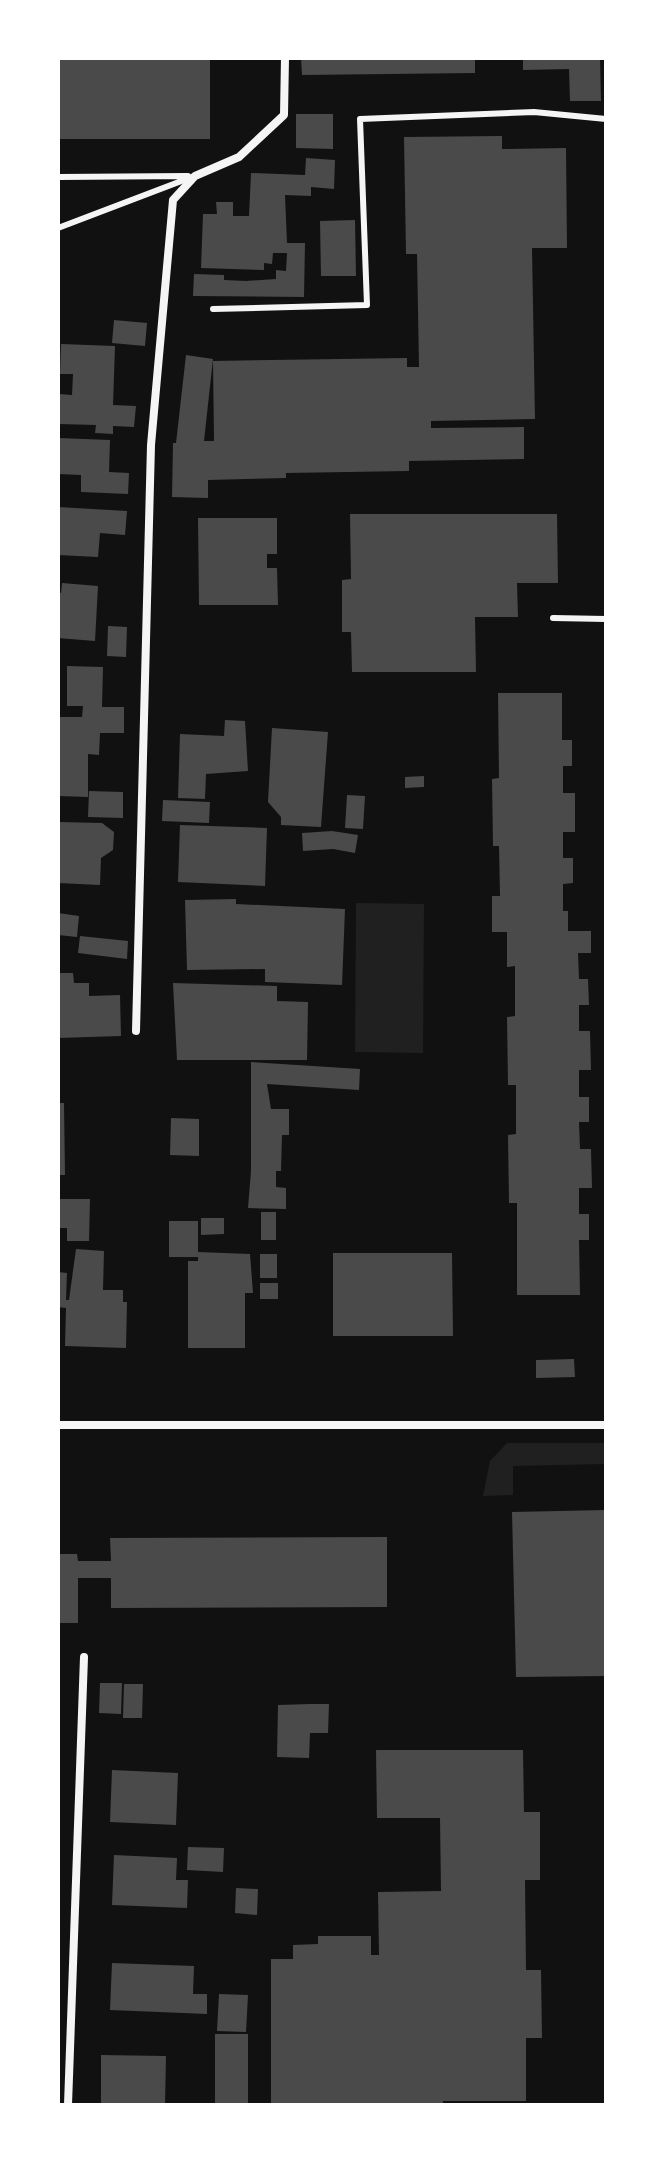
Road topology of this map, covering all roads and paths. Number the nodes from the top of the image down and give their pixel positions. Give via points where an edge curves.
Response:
1 (285, 58) edge
2 (606, 119) edge
3 (195, 176) junction
4 (58, 177) edge
5 (58, 228) edge
6 (213, 309) dead end
7 (553, 618) dead end
8 (606, 619) edge
9 (136, 1031) dead end
10 (58, 1425) edge
11 (606, 1425) edge
12 (84, 1657) dead end
13 (68, 2105) edge

1 - 3 street via 284,115 239,157
2 - 6 lane via 534,112 360,119 367,305
3 - 4 lane
3 - 5 lane
3 - 9 street via 173,200 151,445
7 - 8 lane
10 - 11 street
12 - 13 street

